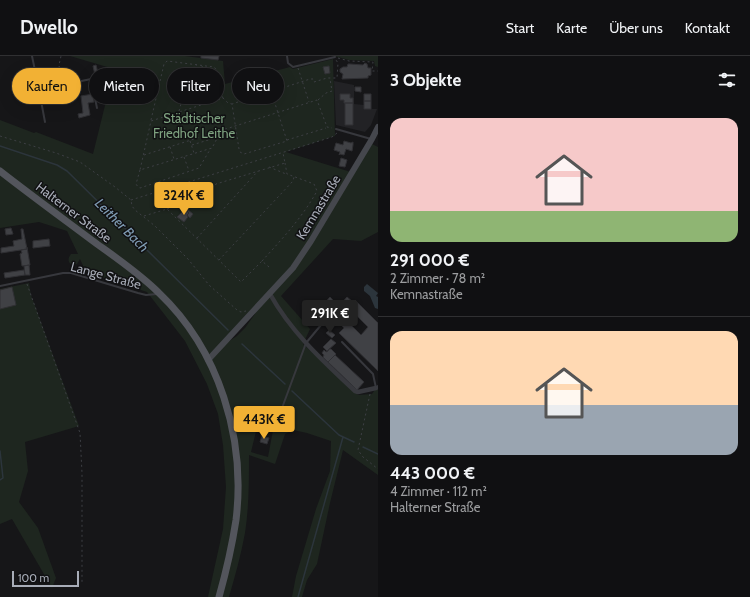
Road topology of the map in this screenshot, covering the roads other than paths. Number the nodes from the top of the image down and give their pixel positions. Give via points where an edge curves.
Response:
1 (32, 56) edge
2 (287, 56) edge
3 (335, 57) road end
4 (34, 68) edge
5 (81, 81) edge
6 (42, 104) edge
7 (97, 108) dead end
8 (45, 122) dead end
9 (378, 127) edge
10 (336, 129) road end
11 (372, 139) junction
12 (0, 172) edge
13 (0, 286) edge
14 (160, 294) junction
15 (270, 294) junction
16 (321, 325) dead end
17 (342, 342) dead end
18 (306, 343) junction
19 (208, 360) junction
20 (375, 388) edge
21 (275, 427) dead end
22 (219, 597) edge

1 - 4 lane
2 - 3 lane via 288,63 298,67
5 - 7 lane via 91,79
6 - 8 lane
9 - 11 street, Kemnastraße
10 - 11 lane
11 - 15 street, Kemnastraße via 302,255
12 - 14 main road, Halterner Straße via 123,263
13 - 14 lane, Lange Straße via 71,273 146,295
14 - 19 main road, Halterner Straße via 188,327
15 - 18 street via 284,317
15 - 19 street, Kemnastraße
16 - 18 lane
17 - 20 lane via 373,374
18 - 20 street via 355,391
18 - 21 lane
19 - 22 main road, Halterner Straße via 227,408 235,442 237,470 233,542

